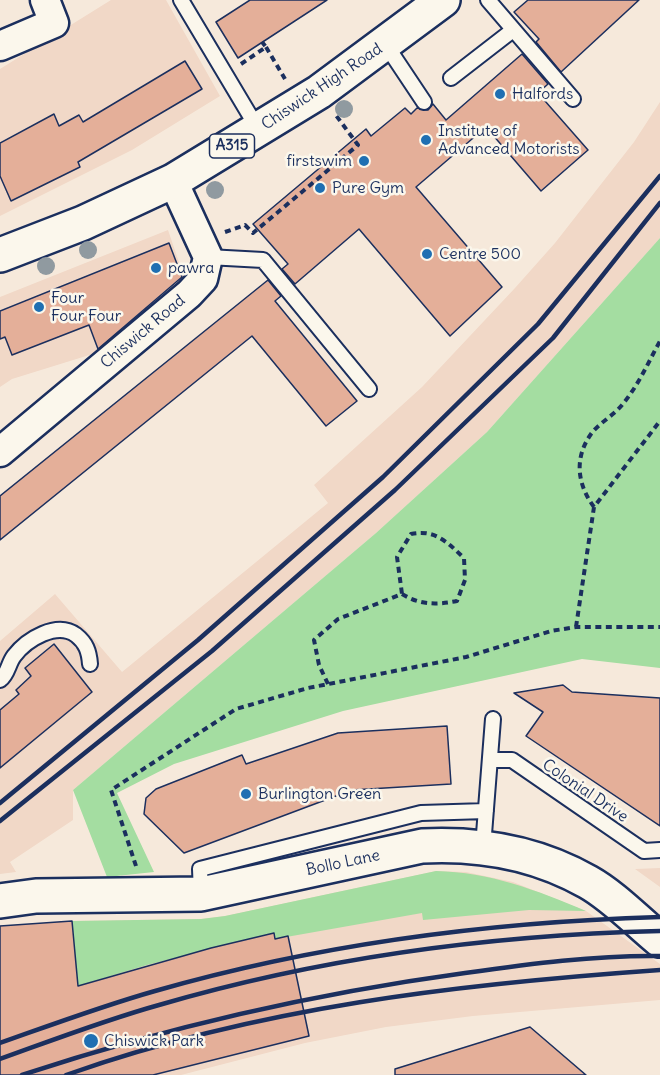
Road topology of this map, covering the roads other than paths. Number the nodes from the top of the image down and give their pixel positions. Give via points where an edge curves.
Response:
1 (45, 0) edge
2 (181, 0) edge
3 (443, 0) edge
4 (488, 0) edge
5 (513, 30) junction
6 (386, 45) junction
7 (0, 46) edge
8 (451, 78) dead end
9 (573, 99) dead end
10 (424, 102) dead end
11 (258, 129) junction
12 (173, 181) junction
13 (2, 248) edge
14 (205, 248) junction
15 (369, 389) dead end
16 (0, 452) edge
17 (90, 664) dead end
18 (0, 680) edge
19 (493, 719) dead end
20 (491, 760) junction
21 (486, 811) junction
22 (483, 847) junction
23 (660, 850) edge
24 (201, 894) junction
25 (0, 901) edge
26 (660, 940) edge

1 - 7 street via 54,23
2 - 11 lane
3 - 6 street, Chiswick High Road / A315
4 - 5 lane
5 - 8 lane
5 - 9 lane
6 - 10 lane
6 - 11 street, Chiswick High Road / A315
11 - 12 street, Chiswick High Road / A315
12 - 13 street, Chiswick High Road / A315 via 83,222
12 - 14 street
14 - 15 lane via 263,260
14 - 16 street, Chiswick Road via 203,279 189,294
17 - 18 lane via 89,651 81,639 70,631 51,630 14,656
19 - 20 lane
20 - 21 lane
20 - 23 lane, Colonial Drive via 512,760 644,851
21 - 22 lane
21 - 24 lane via 421,813 200,869
22 - 24 street, Bollo Lane via 422,846
22 - 26 street, Bollo Lane via 520,854 590,883
24 - 25 street, Bollo Lane via 36,896

